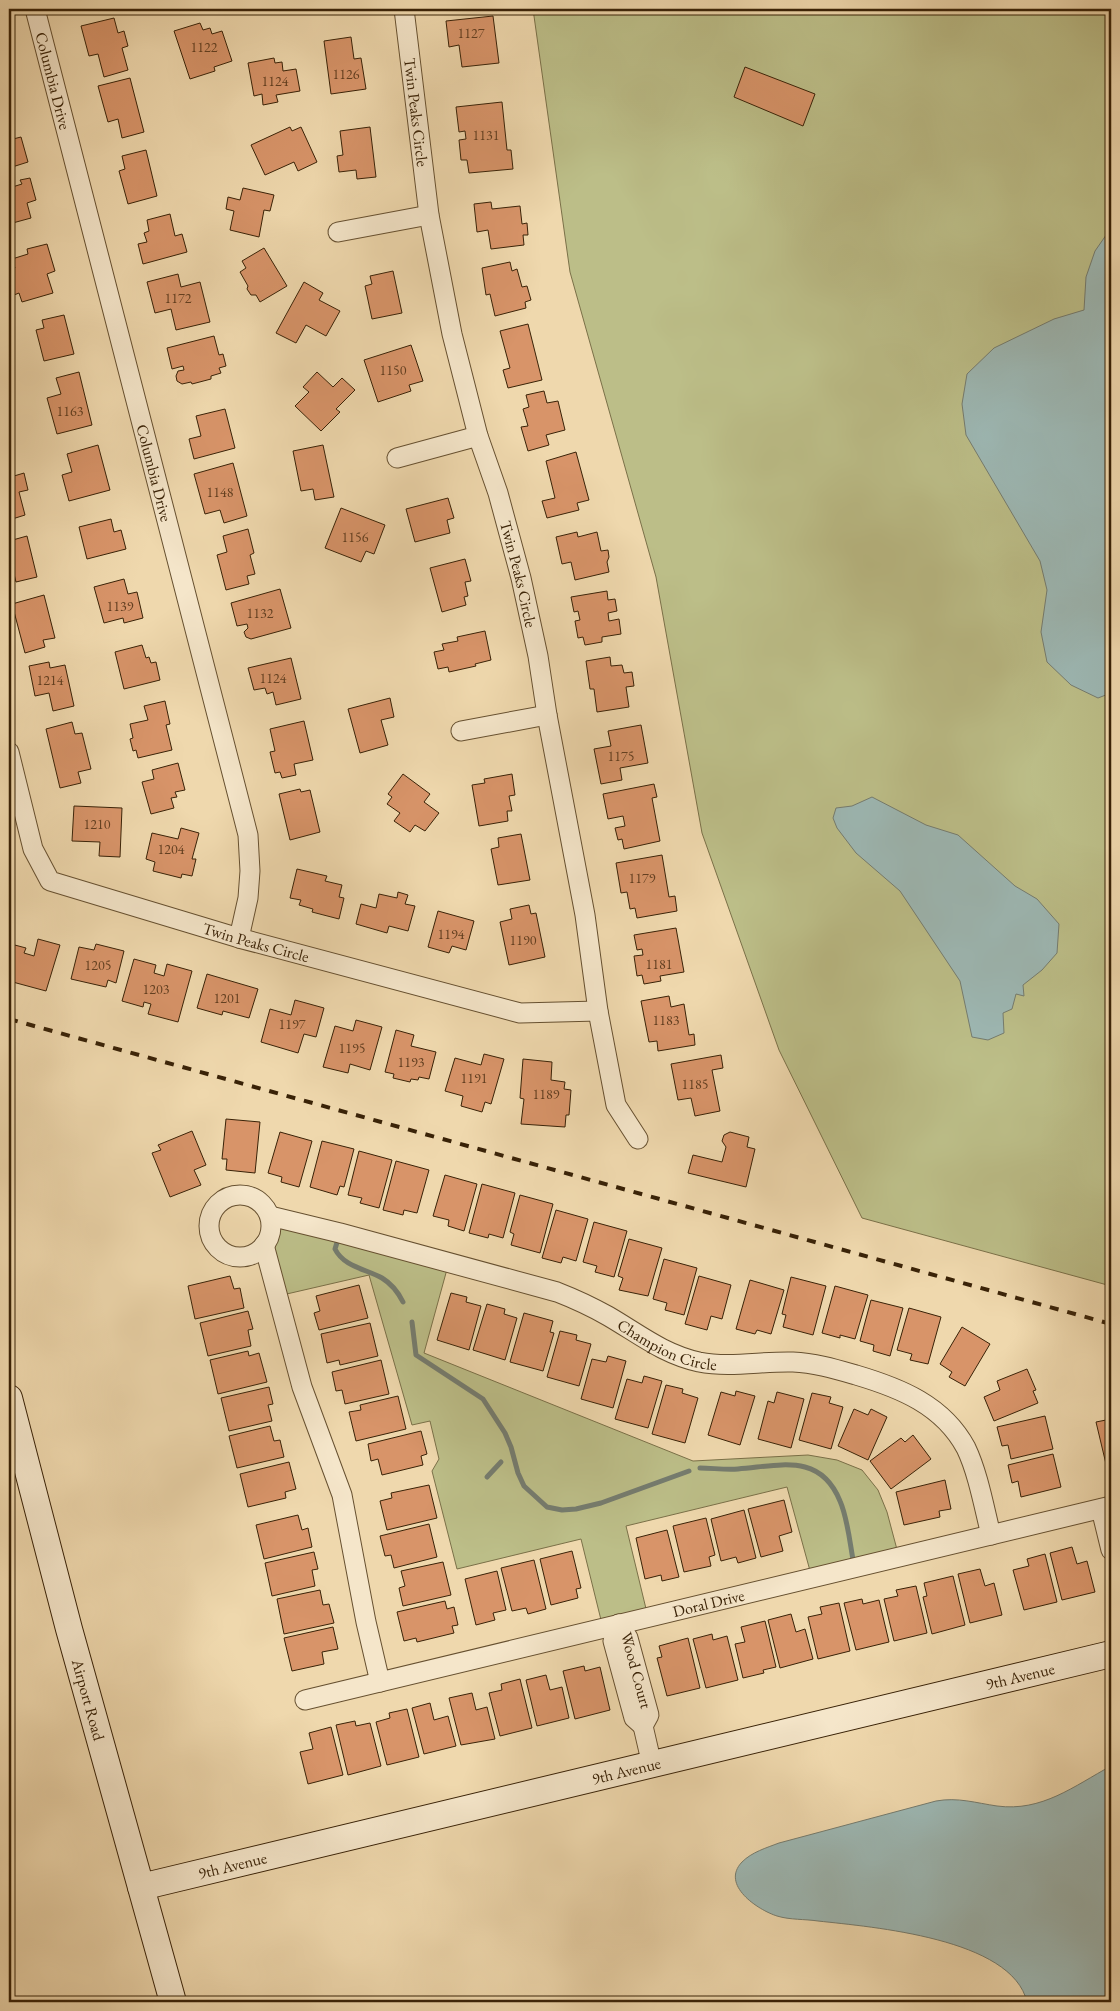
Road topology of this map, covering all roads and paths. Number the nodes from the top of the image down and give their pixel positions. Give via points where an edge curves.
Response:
1 (35, 9) edge
2 (404, 9) edge
3 (429, 215) junction
4 (338, 232) dead end
5 (478, 436) junction
6 (397, 458) dead end
7 (547, 715) junction
8 (462, 731) dead end
9 (9, 752) edge
10 (239, 938) junction
11 (598, 1011) junction
12 (638, 1139) dead end
13 (270, 1216) junction
14 (264, 1246) junction
15 (9, 1398) edge
16 (1106, 1507) edge
17 (991, 1535) junction
18 (1111, 1550) edge
19 (619, 1624) junction
20 (1111, 1654) edge
21 (380, 1682) junction
22 (305, 1700) dead end
23 (652, 1765) junction
24 (141, 1886) junction
25 (173, 2002) edge

1 - 10 street, Columbia Drive via 248,835 248,898
2 - 3 street, Twin Peaks Circle
3 - 4 street
3 - 5 street, Twin Peaks Circle via 452,334
5 - 6 street
5 - 7 street, Twin Peaks Circle via 498,493 521,578
7 - 8 street
7 - 11 street, Twin Peaks Circle via 585,915
9 - 10 street, Twin Peaks Circle via 33,849 50,881
10 - 11 street, Twin Peaks Circle via 520,1013
11 - 12 street, Twin Peaks Circle via 616,1105
13 - 14 street via 271,1232
13 - 14 street via 257,1200 237,1195 219,1204 209,1221 212,1241 227,1255 237,1258 248,1256
13 - 17 street, Champion Circle via 557,1292 590,1306 649,1343 682,1357 715,1364 808,1364 840,1370 896,1388 935,1410 958,1435 972,1463
14 - 21 street via 302,1387 342,1495
15 - 24 main road, Airport Road via 66,1620
16 - 17 street, Doral Drive
16 - 18 street
17 - 19 street, Doral Drive
19 - 21 street, Doral Drive
19 - 23 street, Wood Court via 613,1641 634,1718 643,1726
20 - 23 main road, 9th Avenue
21 - 22 street, Doral Drive
23 - 24 main road, 9th Avenue
24 - 25 main road, Airport Road

